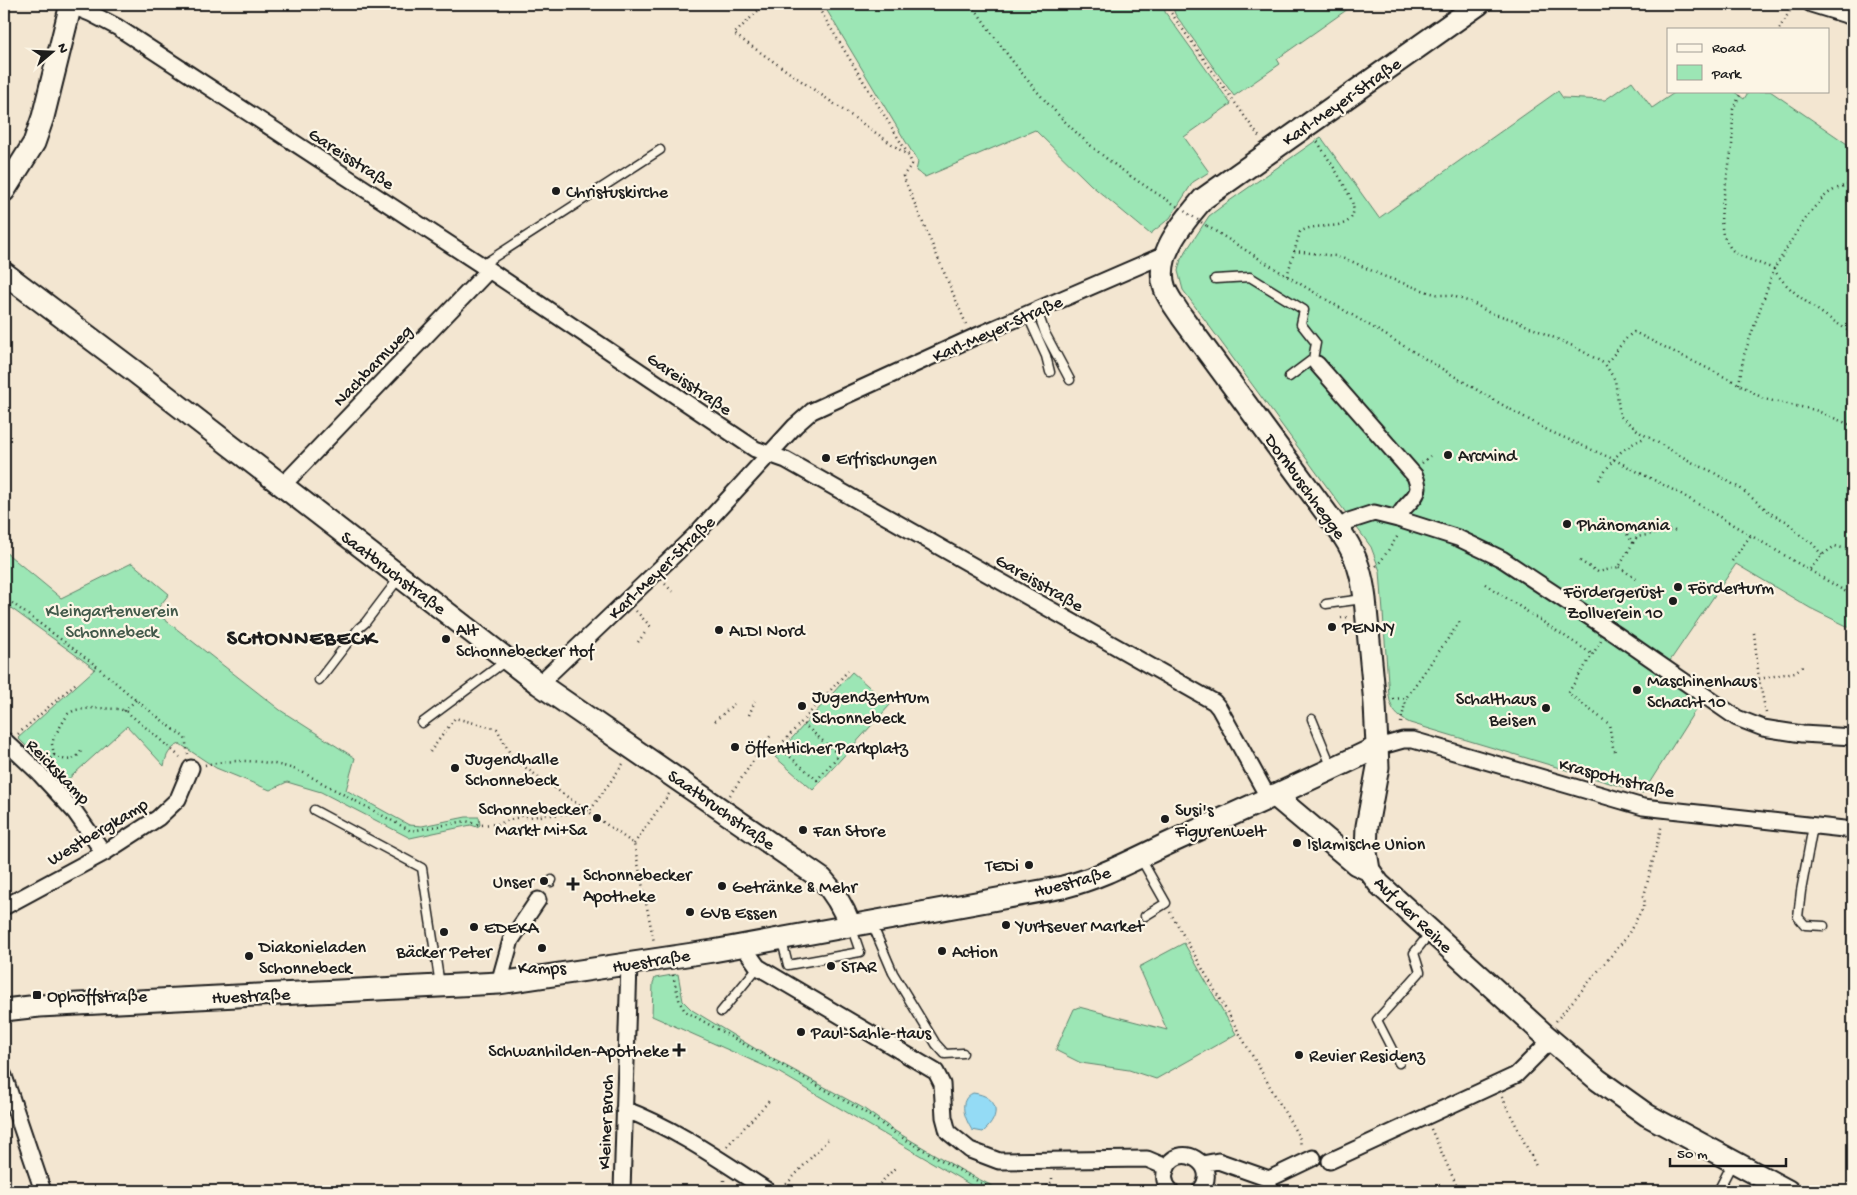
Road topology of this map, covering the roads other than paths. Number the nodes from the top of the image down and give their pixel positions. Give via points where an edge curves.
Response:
1 (1479, 4) edge
2 (1811, 4) edge
3 (71, 5) edge
4 (1853, 17) edge
5 (660, 150) dead end
6 (4, 192) edge
7 (1166, 254) junction
8 (485, 268) junction
9 (4, 273) edge
10 (1215, 279) dead end
11 (1032, 312) junction
12 (1315, 361) junction
13 (1050, 372) dead end
14 (1289, 377) dead end
15 (1070, 380) dead end
16 (769, 455) junction
17 (282, 486) junction
18 (1403, 520) junction
19 (1337, 529) junction
20 (400, 577) junction
21 (1365, 599) junction
22 (1326, 604) dead end
23 (508, 659) junction
24 (319, 680) dead end
25 (539, 684) junction
26 (1312, 719) dead end
27 (422, 723) dead end
28 (1853, 737) edge
29 (6, 742) edge
30 (1378, 747) junction
31 (191, 768) road end
32 (1332, 768) junction
33 (1271, 796) junction
34 (314, 810) dead end
35 (1813, 826) junction
36 (1853, 830) edge
37 (104, 853) junction
38 (1140, 857) junction
39 (1369, 870) junction
40 (538, 900) dead end
41 (4, 907) edge
42 (1145, 916) dead end
43 (860, 923) junction
44 (1824, 926) dead end
45 (1431, 931) junction
46 (782, 939) junction
47 (744, 946) junction
48 (629, 964) junction
49 (758, 967) junction
50 (499, 983) junction
51 (440, 987) junction
52 (4, 1010) edge
53 (721, 1012) dead end
54 (1548, 1037) junction
55 (963, 1053) dead end
56 (1399, 1063) dead end
57 (4, 1076) edge
58 (624, 1109) junction
59 (1307, 1161) road end
60 (1330, 1161) dead end
61 (1733, 1162) junction
62 (1202, 1164) junction
63 (1166, 1168) junction
64 (43, 1191) edge
65 (622, 1191) edge
66 (768, 1191) edge
67 (1171, 1191) edge
68 (1200, 1191) edge
69 (1718, 1191) edge
70 (1788, 1191) edge

1 - 7 main road, Karl-Meyer-Straße via 1203,199
2 - 4 street
3 - 6 main road via 34,143
3 - 8 street, Gareisstraße via 117,27
5 - 8 lane
7 - 11 street, Karl-Meyer-Straße
7 - 19 main road, Dornbuschhegge via 1162,278 1170,298
8 - 16 street, Gareisstraße via 730,433
8 - 17 street, Nachbarnweg
9 - 17 main road, Saatbruchstraße
10 - 12 lane via 1250,277 1304,310 1301,324 1316,343
11 - 13 lane
11 - 15 lane
11 - 16 street, Karl-Meyer-Straße via 812,411
12 - 14 lane
12 - 18 street via 1415,476 1418,488 1400,511
16 - 25 street, Karl-Meyer-Straße via 695,535
16 - 33 street, Gareisstraße via 794,465 1214,702
17 - 20 main road, Saatbruchstraße
18 - 19 street via 1374,513 1348,521
18 - 28 street via 1458,538 1502,559 1737,718 1770,730
19 - 21 main road, Dornbuschhegge via 1352,550 1360,570
20 - 23 main road, Saatbruchstraße
20 - 24 lane
21 - 22 lane
21 - 30 main road, Dornbuschhegge
23 - 25 main road, Saatbruchstraße
23 - 27 lane
25 - 43 main road, Saatbruchstraße via 822,879
26 - 32 lane
29 - 37 street, Reickskamp via 75,812
30 - 32 main road, Huestraße
30 - 35 street, Kraspothstraße via 1413,740 1621,801 1666,810
30 - 39 main road, Auf der Reihe via 1378,767 1367,826
31 - 37 street, Westbergkamp via 178,799 158,818
32 - 33 main road, Huestraße
33 - 38 main road, Huestraße
33 - 39 main road via 1356,864
34 - 51 lane via 422,868
35 - 36 street, Kraspothstraße
35 - 44 lane via 1798,917 1805,925
37 - 41 street, Westbergkamp
38 - 42 lane via 1166,903
38 - 43 main road, Huestraße via 1081,882
39 - 45 main road, Auf der Reihe via 1379,884
40 - 50 street via 511,940
43 - 46 main road, Huestraße
43 - 46 lane via 860,952 788,965
43 - 55 lane via 936,1044 945,1054
45 - 54 main road, Auf der Reihe
45 - 56 lane via 1414,953 1420,972 1377,1020
46 - 47 main road, Huestraße
47 - 48 main road, Huestraße
47 - 49 street
48 - 50 main road, Huestraße
48 - 58 street, Kleiner Bruch
49 - 53 lane
49 - 63 street via 936,1072 942,1084 948,1132 970,1150 1000,1161 1146,1159
50 - 51 main road, Huestraße
51 - 52 main road, Huestraße
54 - 60 street via 1516,1075
54 - 61 main road, Auf der Reihe via 1598,1080 1647,1115
57 - 64 street
58 - 65 street, Kleiner Bruch
58 - 66 street via 644,1116
59 - 62 street via 1269,1179 1218,1161
61 - 69 lane
61 - 70 main road, Auf der Reihe
62 - 63 street via 1186,1156 1174,1158
62 - 68 street via 1206,1176
63 - 67 street via 1165,1182

